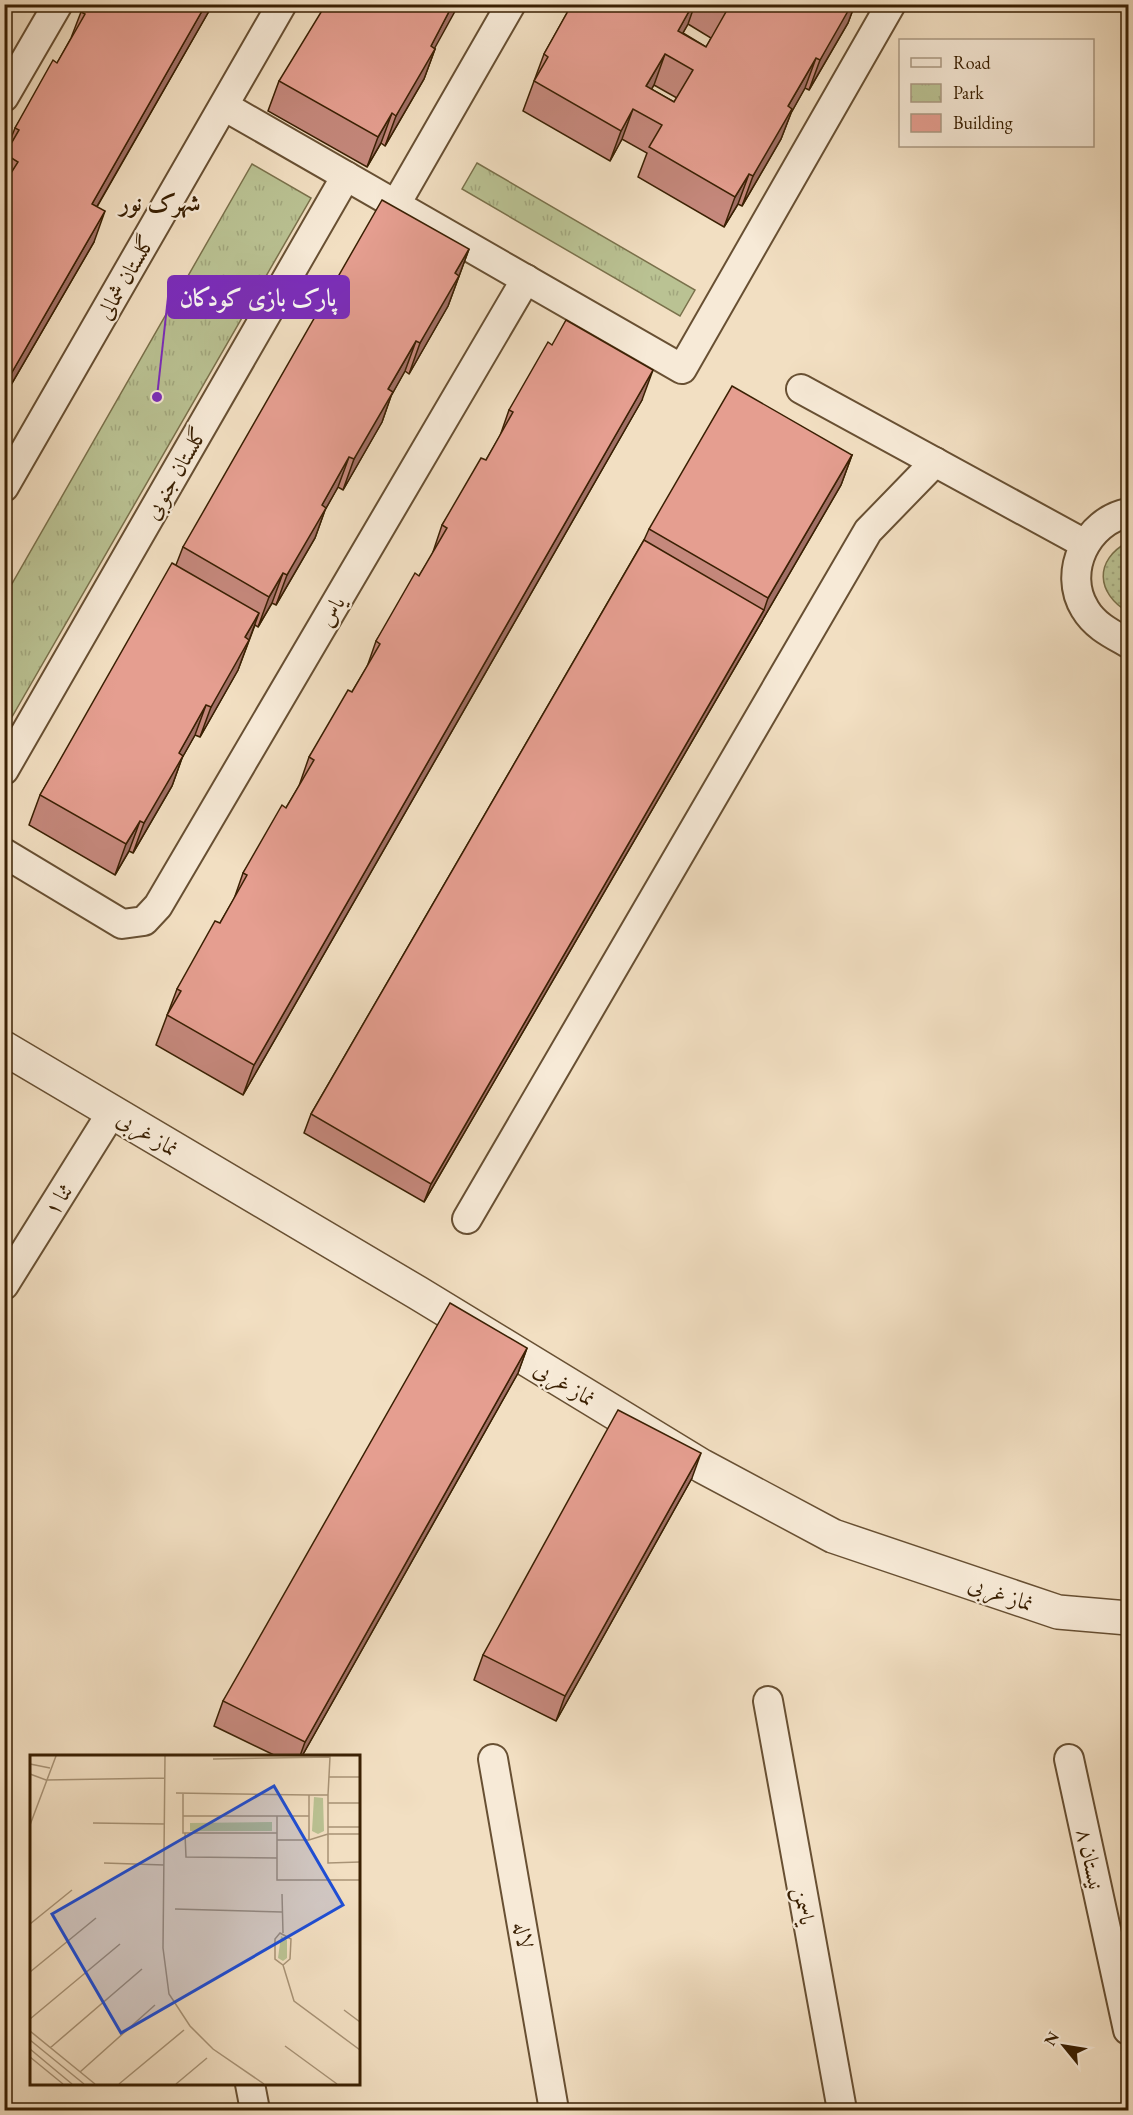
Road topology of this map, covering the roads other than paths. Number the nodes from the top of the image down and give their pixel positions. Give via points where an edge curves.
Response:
1 (58, 4) edge
2 (282, 4) edge
3 (511, 4) edge
4 (891, 4) edge
5 (4, 98) edge
6 (224, 106) junction
7 (346, 176) junction
8 (396, 204) junction
9 (526, 279) junction
10 (801, 389) dead end
11 (935, 462) junction
12 (4, 487) edge
13 (1128, 513) edge
14 (1085, 543) junction
15 (1128, 643) edge
16 (4, 770) edge
17 (4, 853) edge
18 (4, 1048) edge
19 (112, 1112) junction
20 (467, 1219) dead end
21 (4, 1285) edge
22 (1128, 1618) edge
23 (768, 1701) dead end
24 (493, 1759) dead end
25 (1069, 1759) dead end
26 (1128, 2030) edge
27 (250, 2085) edge
28 (255, 2110) edge
29 (554, 2110) edge
30 (842, 2110) edge

1 - 5 street
2 - 6 street, گلستان شمالی
3 - 8 street
4 - 9 street via 682,369
6 - 7 street
6 - 12 street, گلستان شمالی
7 - 8 street
7 - 16 street, گلستان جنوبی
8 - 9 street
9 - 17 street, یاس via 158,906 144,921 122,924
10 - 11 street
11 - 14 street
11 - 20 street via 868,531
13 - 14 street via 1099,526
14 - 15 street via 1077,564 1077,587 1084,608 1097,625
18 - 19 street, نماز غربی
19 - 21 street, ثنا ۱
19 - 22 street, نماز غربی via 702,1466 833,1536 1058,1612
23 - 30 street, یاسمن
24 - 29 street, لاله
25 - 26 street, نیستان ۸
27 - 28 street

